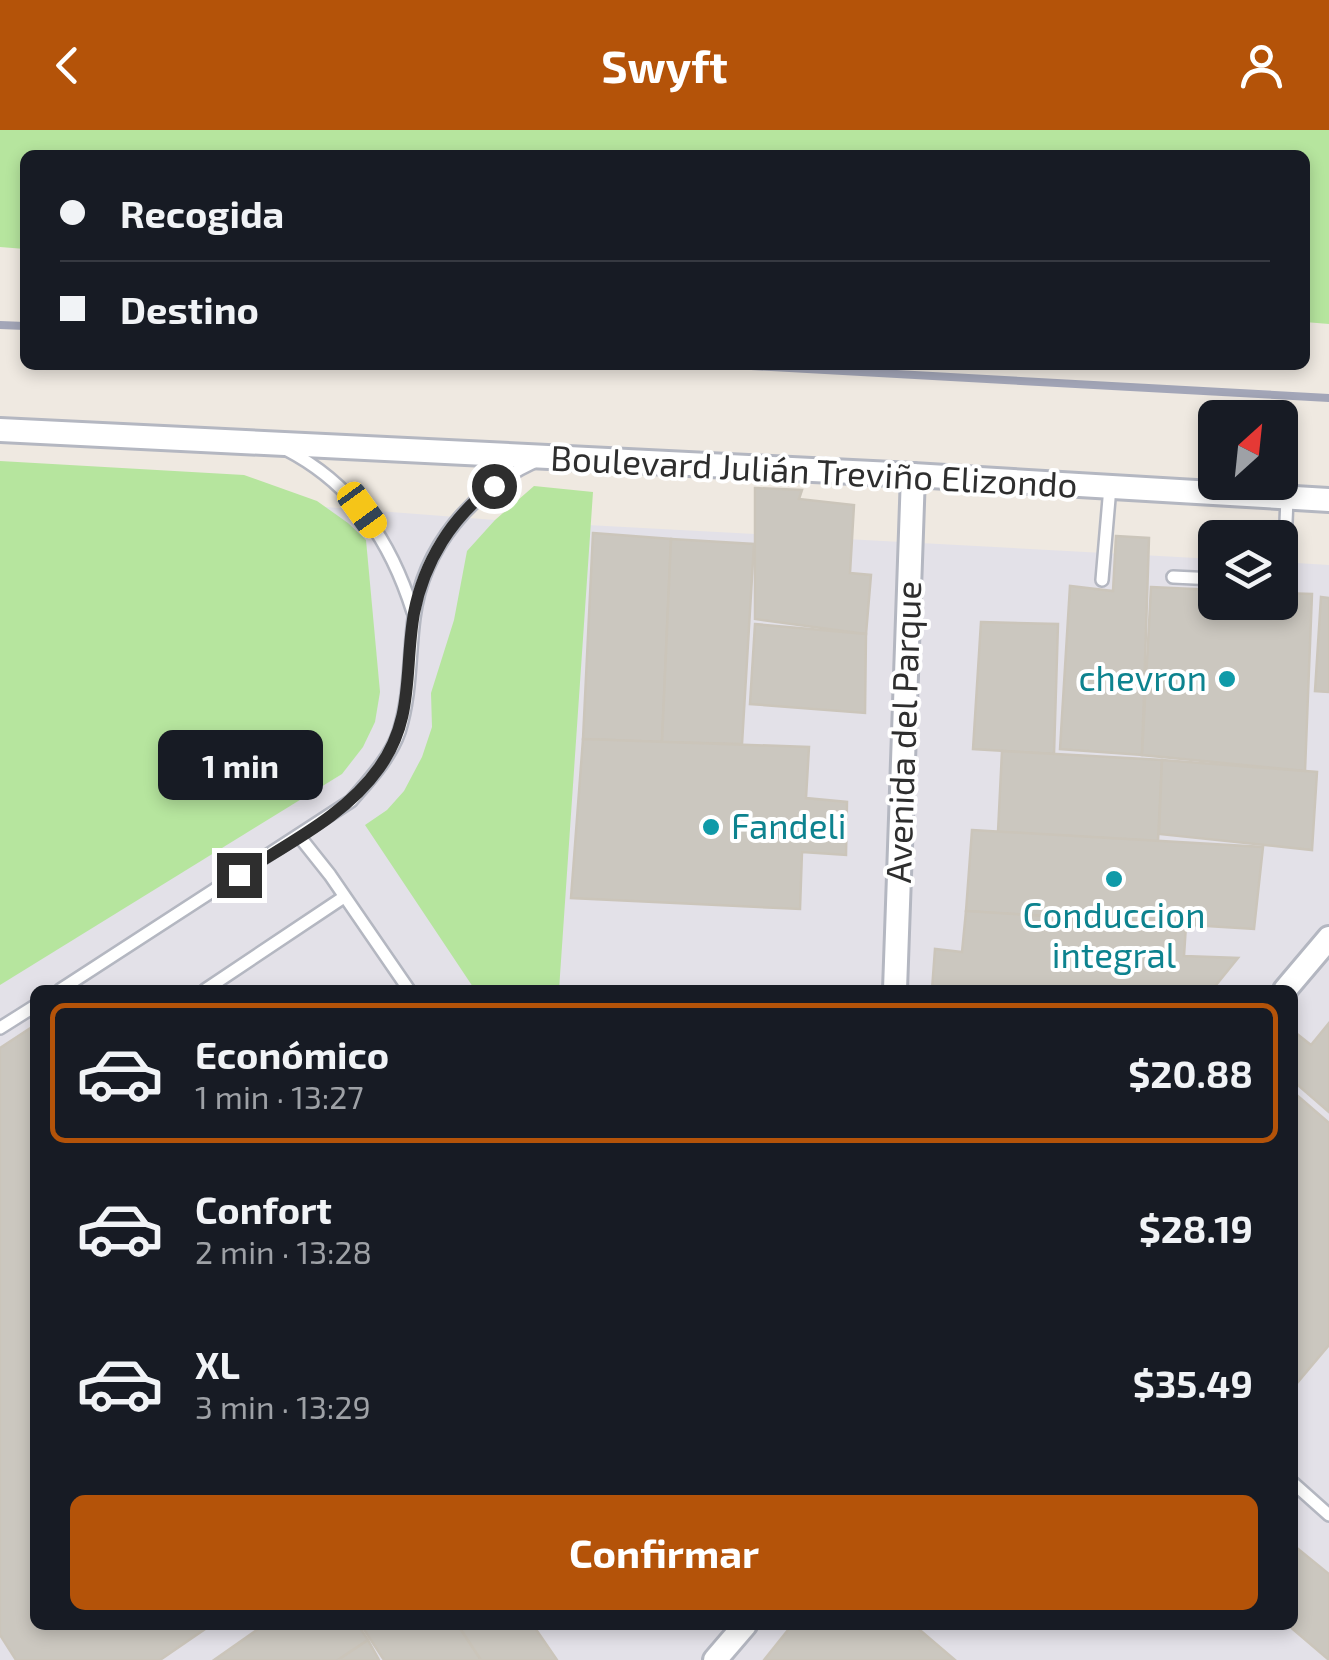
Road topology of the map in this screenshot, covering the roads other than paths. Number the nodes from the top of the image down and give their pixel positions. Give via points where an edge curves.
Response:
1 (0, 430) edge
2 (275, 444) junction
3 (543, 458) junction
4 (913, 474) junction
5 (1110, 487) junction
6 (1198, 492) edge
7 (1298, 499) edge
8 (1329, 500) edge
9 (1173, 576) dead end
10 (1198, 578) edge
11 (1102, 580) dead end
12 (414, 614) junction
13 (299, 836) junction
14 (344, 897) junction
15 (1329, 938) edge
16 (68, 985) edge
17 (212, 985) edge
18 (406, 985) edge
19 (895, 985) edge
20 (1289, 985) edge
21 (30, 1009) edge
22 (0, 1028) edge
23 (1298, 1487) edge
24 (1329, 1514) edge
25 (741, 1630) edge
26 (715, 1660) edge

1 - 2 street, Boulevard Julián Treviño Elizondo
2 - 3 street, Boulevard Julián Treviño Elizondo
2 - 12 lane via 303,458 362,510 402,577
3 - 4 street, Boulevard Julián Treviño Elizondo
3 - 12 lane via 476,498 446,532
4 - 5 street, Boulevard Julián Treviño Elizondo
4 - 19 street, Avenida del Parque
5 - 6 street, Boulevard Julián Treviño Elizondo
5 - 11 lane
7 - 8 street, Boulevard Julián Treviño Elizondo
9 - 10 lane
12 - 13 lane via 398,736 351,801
13 - 14 lane
13 - 16 lane
14 - 17 lane
14 - 18 lane
15 - 20 street
21 - 22 lane
23 - 24 lane
25 - 26 street

